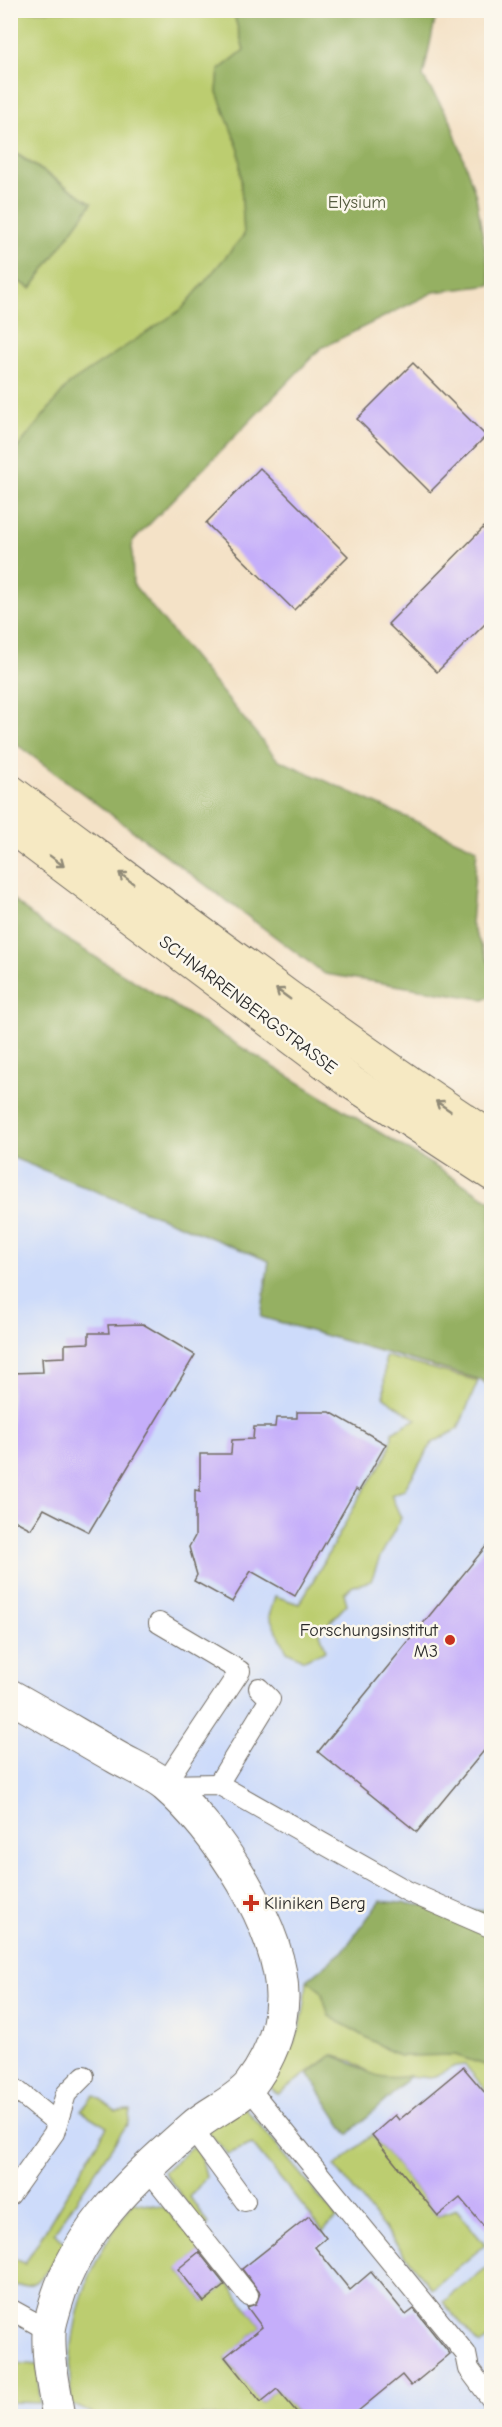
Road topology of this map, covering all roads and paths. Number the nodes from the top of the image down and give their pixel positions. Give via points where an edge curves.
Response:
1 (10, 791) edge
2 (10, 826) edge
3 (492, 1138) edge
4 (492, 1174) edge
5 (159, 1623) dead end
6 (259, 1688) dead end
7 (10, 1696) edge
8 (218, 1784) junction
9 (164, 1785) junction
10 (492, 1928) edge
11 (84, 2076) dead end
12 (10, 2085) edge
13 (248, 2087) junction
14 (56, 2122) junction
15 (195, 2125) junction
16 (148, 2169) junction
17 (10, 2195) edge
18 (245, 2200) dead end
19 (248, 2295) dead end
20 (10, 2309) edge
21 (48, 2330) junction
22 (492, 2400) edge
23 (59, 2416) edge

3 -> 1 street, SCHNARRENBERGSTRASSE via 381,1064
2 -> 4 street, SCHNARRENBERGSTRASSE via 351,1082
5 - 9 lane via 240,1671
6 - 8 lane via 270,1699
7 - 9 street
8 - 9 lane
8 - 10 lane via 407,1891
9 - 13 street via 230,1860 268,1933 279,1971 282,1998 278,2030 268,2056
11 - 14 lane via 66,2094
12 - 14 lane
13 - 15 street
13 - 22 lane via 466,2354 469,2369
14 - 17 lane via 54,2133
15 - 16 street
15 - 18 lane via 198,2137
16 - 19 lane
16 - 21 street via 102,2216 78,2248 62,2280
20 - 21 lane
21 - 23 street

